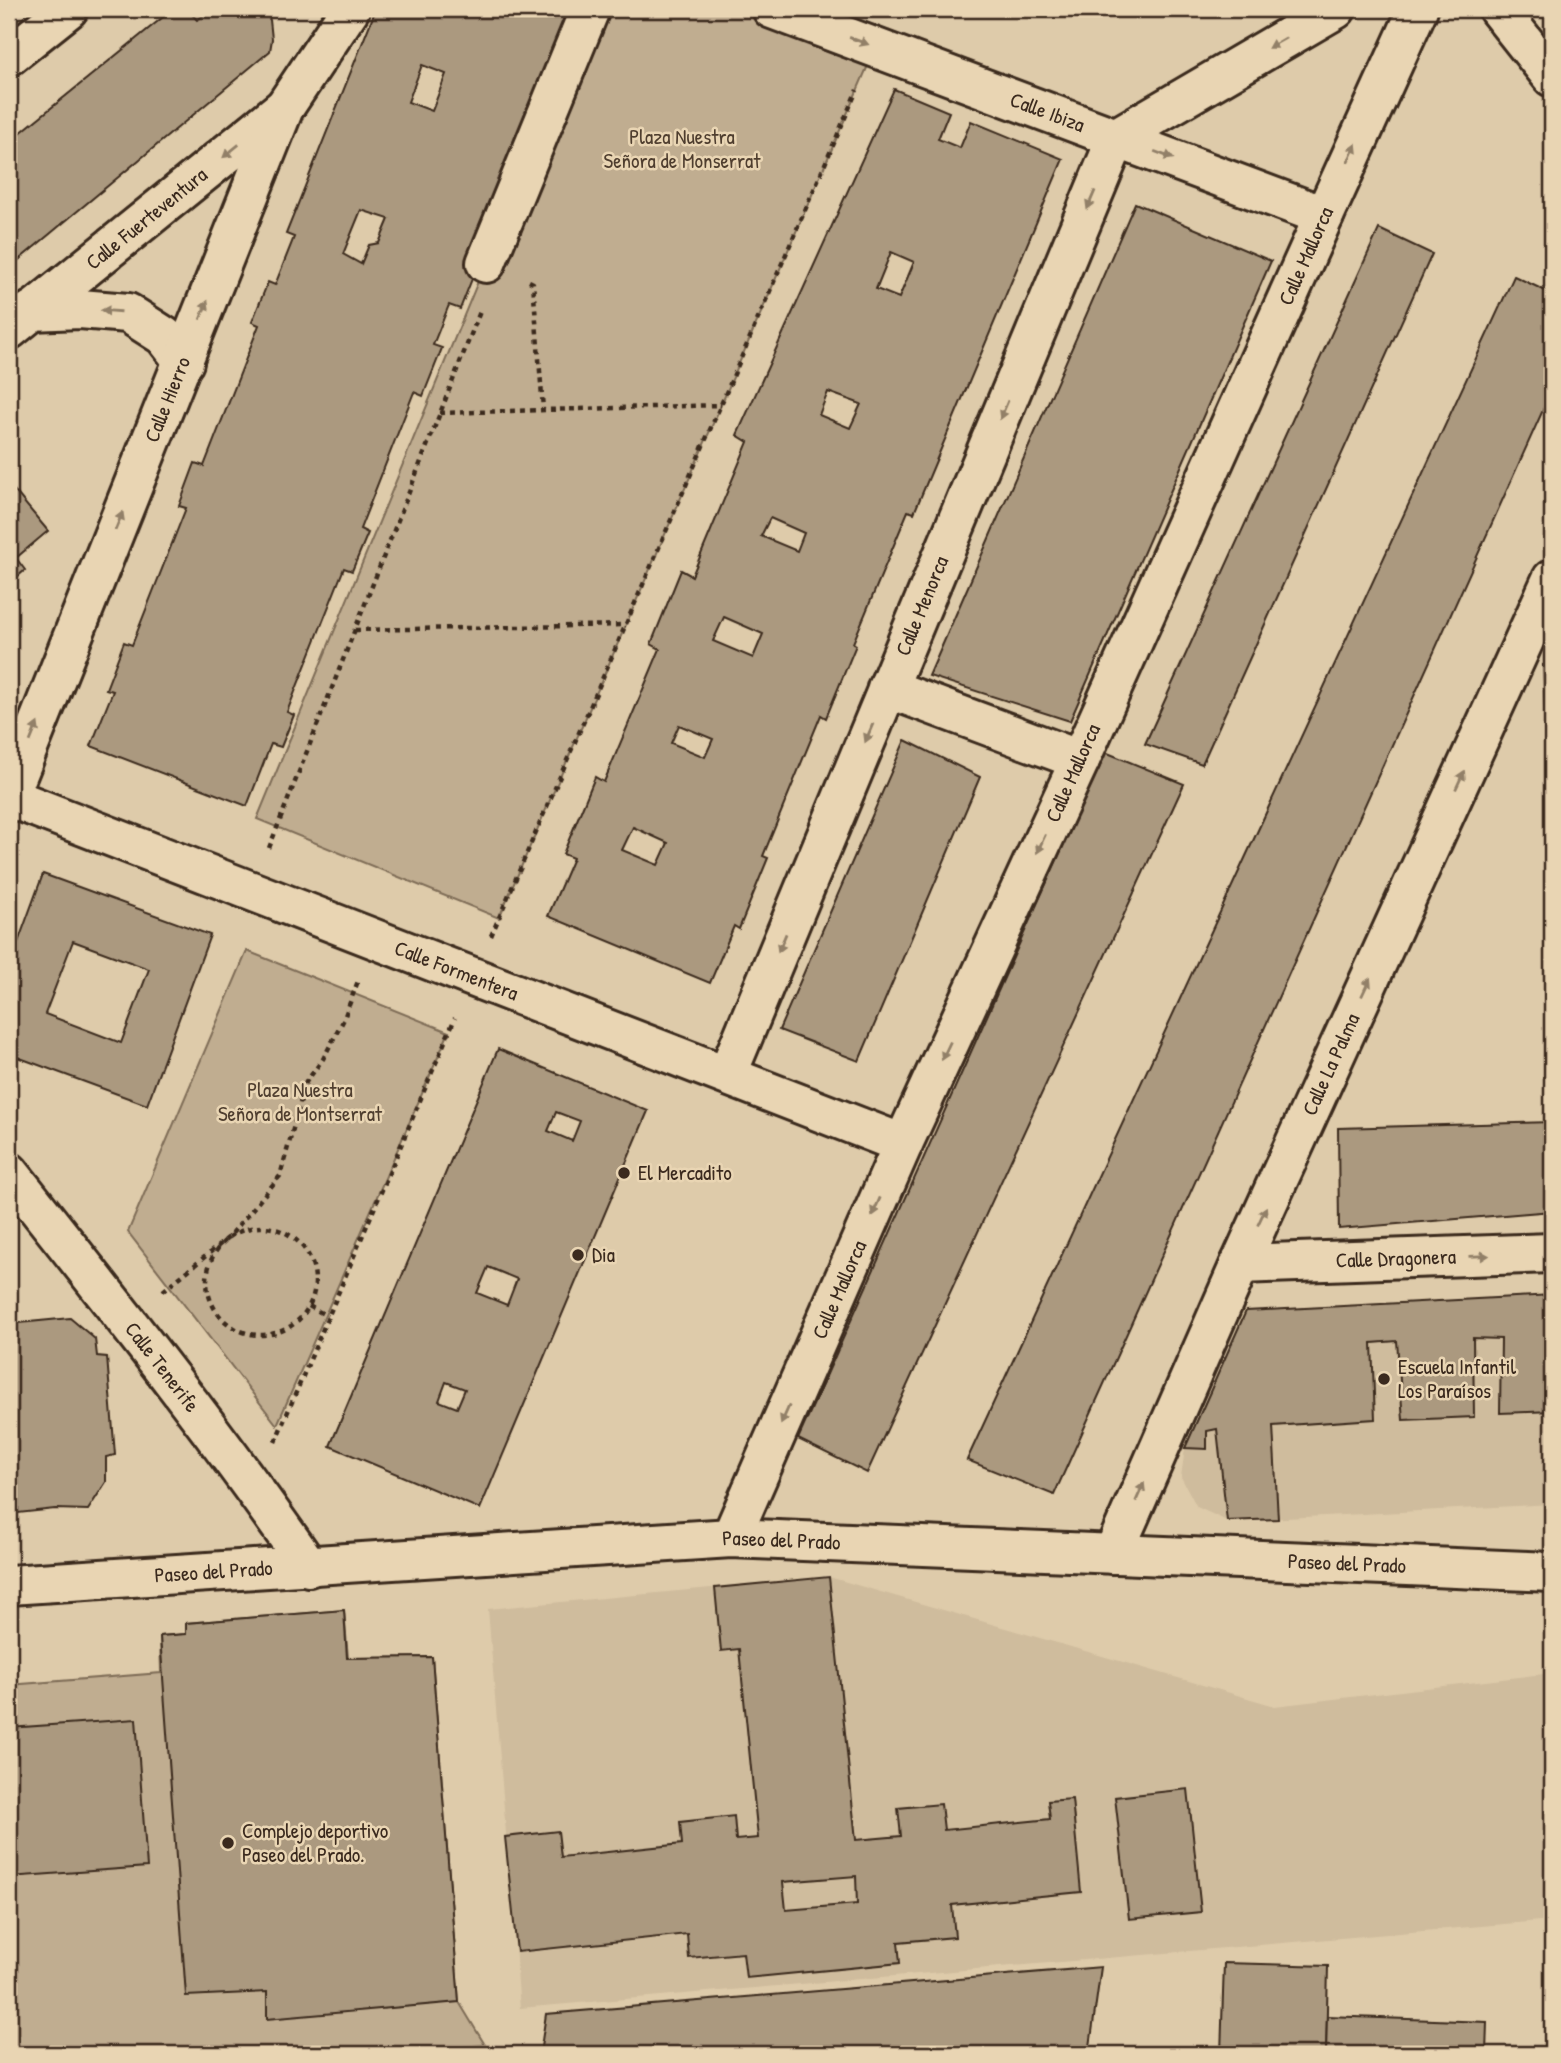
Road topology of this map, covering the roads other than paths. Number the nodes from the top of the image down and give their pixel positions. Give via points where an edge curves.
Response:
1 (68, 9) edge
2 (320, 9) edge
3 (350, 9) edge
4 (590, 9) edge
5 (772, 9) edge
6 (1336, 9) edge
7 (1418, 9) edge
8 (1498, 9) edge
9 (323, 50) junction
10 (9, 56) edge
11 (1552, 77) edge
12 (284, 108) junction
13 (1117, 137) junction
14 (1324, 216) junction
15 (486, 263) road end
16 (20, 321) edge
17 (184, 362) junction
18 (1552, 579) edge
19 (887, 688) junction
20 (1080, 760) junction
21 (9, 796) edge
22 (727, 1075) junction
23 (903, 1144) junction
24 (9, 1172) edge
25 (1552, 1253) edge
26 (1240, 1264) junction
27 (731, 1538) junction
28 (1113, 1554) junction
29 (309, 1567) junction
30 (1552, 1572) edge
31 (9, 1585) edge

1 - 10 street
2 - 9 street
3 - 9 street, Calle Hierro
4 - 15 street
5 -> 13 street, Calle Ibiza
6 -> 13 street
14 -> 7 street, Calle Mallorca
8 - 11 street
9 - 12 street, Calle Hierro
12 -> 16 street, Calle Fuerteventura
17 -> 12 street, Calle Hierro
13 -> 14 street, Calle Ibiza
13 -> 19 street, Calle Menorca
14 - 20 street, Calle Mallorca
17 -> 16 street via 164,336 128,313 80,309
21 -> 17 street, Calle Hierro
26 -> 18 street, Calle La Palma
19 - 20 street
19 -> 22 street, Calle Menorca
20 -> 23 street, Calle Mallorca
21 - 22 street, Calle Formentera
22 - 23 street, Calle Formentera
23 -> 27 street, Calle Mallorca
24 - 29 street, Calle Tenerife via 255,1489
26 -> 25 street, Calle Dragonera
28 -> 26 street, Calle La Palma
27 - 28 street, Paseo del Prado
27 - 29 street, Paseo del Prado
28 - 30 street, Paseo del Prado
29 - 31 street, Paseo del Prado

